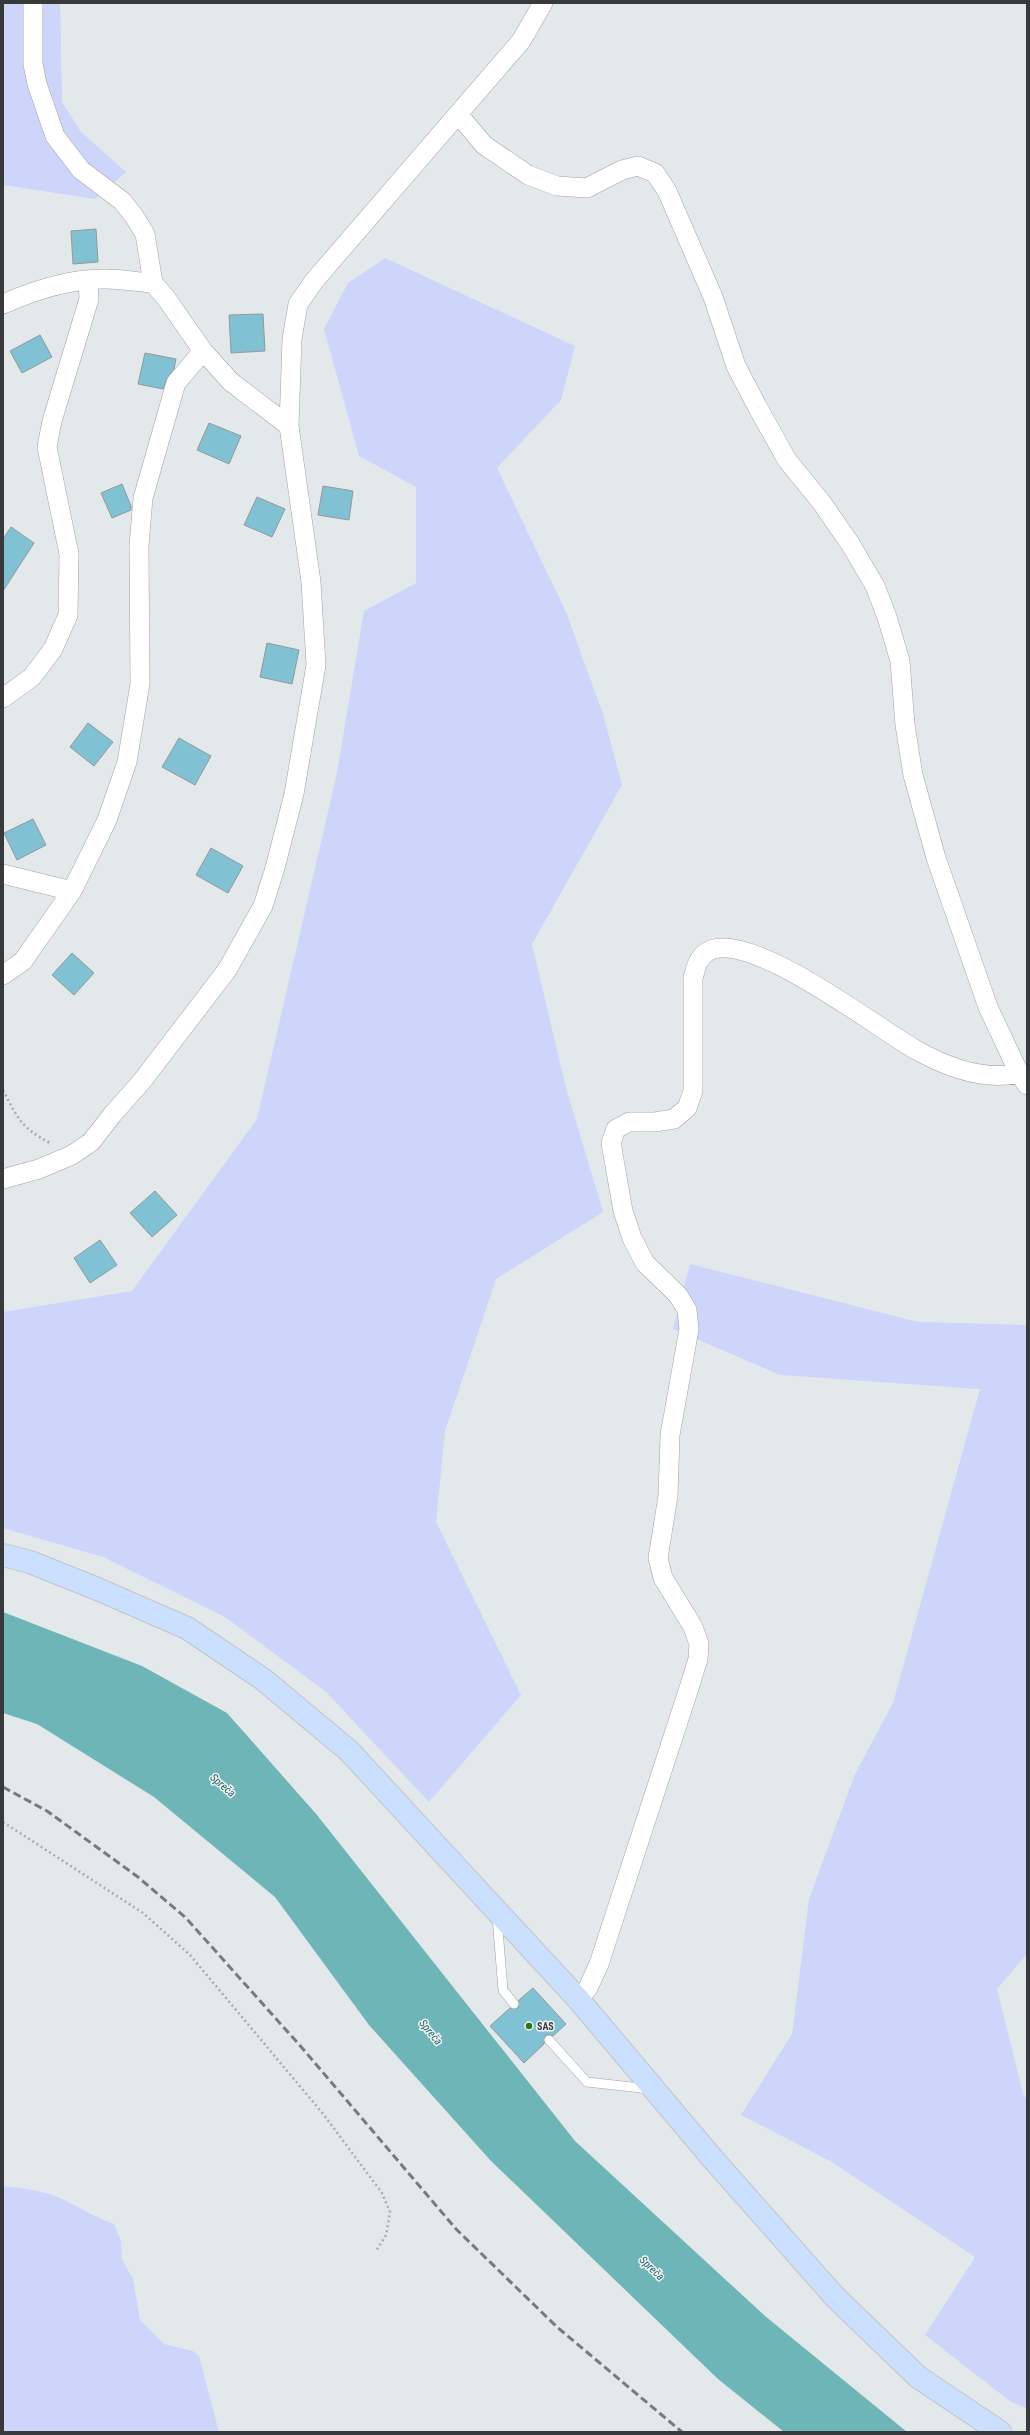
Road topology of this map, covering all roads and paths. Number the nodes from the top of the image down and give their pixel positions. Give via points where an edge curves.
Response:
1 (34, 3) edge
2 (543, 3) edge
3 (458, 114) junction
4 (88, 280) junction
5 (152, 283) junction
6 (3, 304) edge
7 (203, 351) junction
8 (289, 426) junction
9 (3, 698) edge
10 (3, 874) edge
11 (72, 890) junction
12 (3, 975) edge
13 (1023, 1079) edge
14 (3, 1090) edge
15 (72, 1154) junction
16 (3, 1179) edge
17 (3, 1555) edge
18 (3, 1822) edge
19 (496, 1911) junction
20 (578, 1999) junction
21 (514, 2004) dead end
22 (549, 2040) dead end
23 (655, 2089) junction
24 (376, 2251) dead end
25 (1000, 2432) edge

1 - 5 street via 33,64 37,84 55,136 81,170 122,201 134,216 145,234
2 - 3 street via 521,41
3 - 8 street via 314,281 298,304 292,339
3 - 13 street via 484,145 528,175 557,186 586,188 622,170 638,166 655,173 667,191 713,297 736,366 787,460 822,503 851,545 887,616 900,661 905,725 914,775 936,858 988,1006
4 - 5 street
4 - 6 street via 60,284
4 - 9 street via 89,299 52,421 47,447 69,554 68,615 53,649 32,676
5 - 7 street via 166,298
7 - 8 street via 231,382
7 - 11 street via 176,382 143,498 139,546 140,684 127,762 107,820
8 - 15 street via 312,582 316,665 297,779 276,868 263,906 227,970 142,1081 91,1142
10 - 11 street
11 - 12 street via 23,961
13 - 20 street via 984,1075 954,1067 918,1051 783,967 731,948 720,948 706,952 698,961 693,978 693,1091 687,1108 674,1119 629,1122 616,1129 611,1143 623,1211 632,1238 644,1263 678,1295 686,1310 689,1329 670,1435 668,1496 658,1558 664,1578 693,1627 699,1644 698,1659 690,1685 599,1964 588,1988
14 - 15 path via 18,1121 39,1138
15 - 16 street via 39,1170
17 - 19 main road via 30,1562 187,1628 264,1680 349,1751
18 - 24 path via 143,1913 190,1955 324,2115 382,2193 390,2212 386,2235
19 - 20 main road
19 - 21 lane via 503,1990
20 - 23 main road
22 - 23 lane via 587,2082
23 - 25 main road via 835,2296 918,2377

